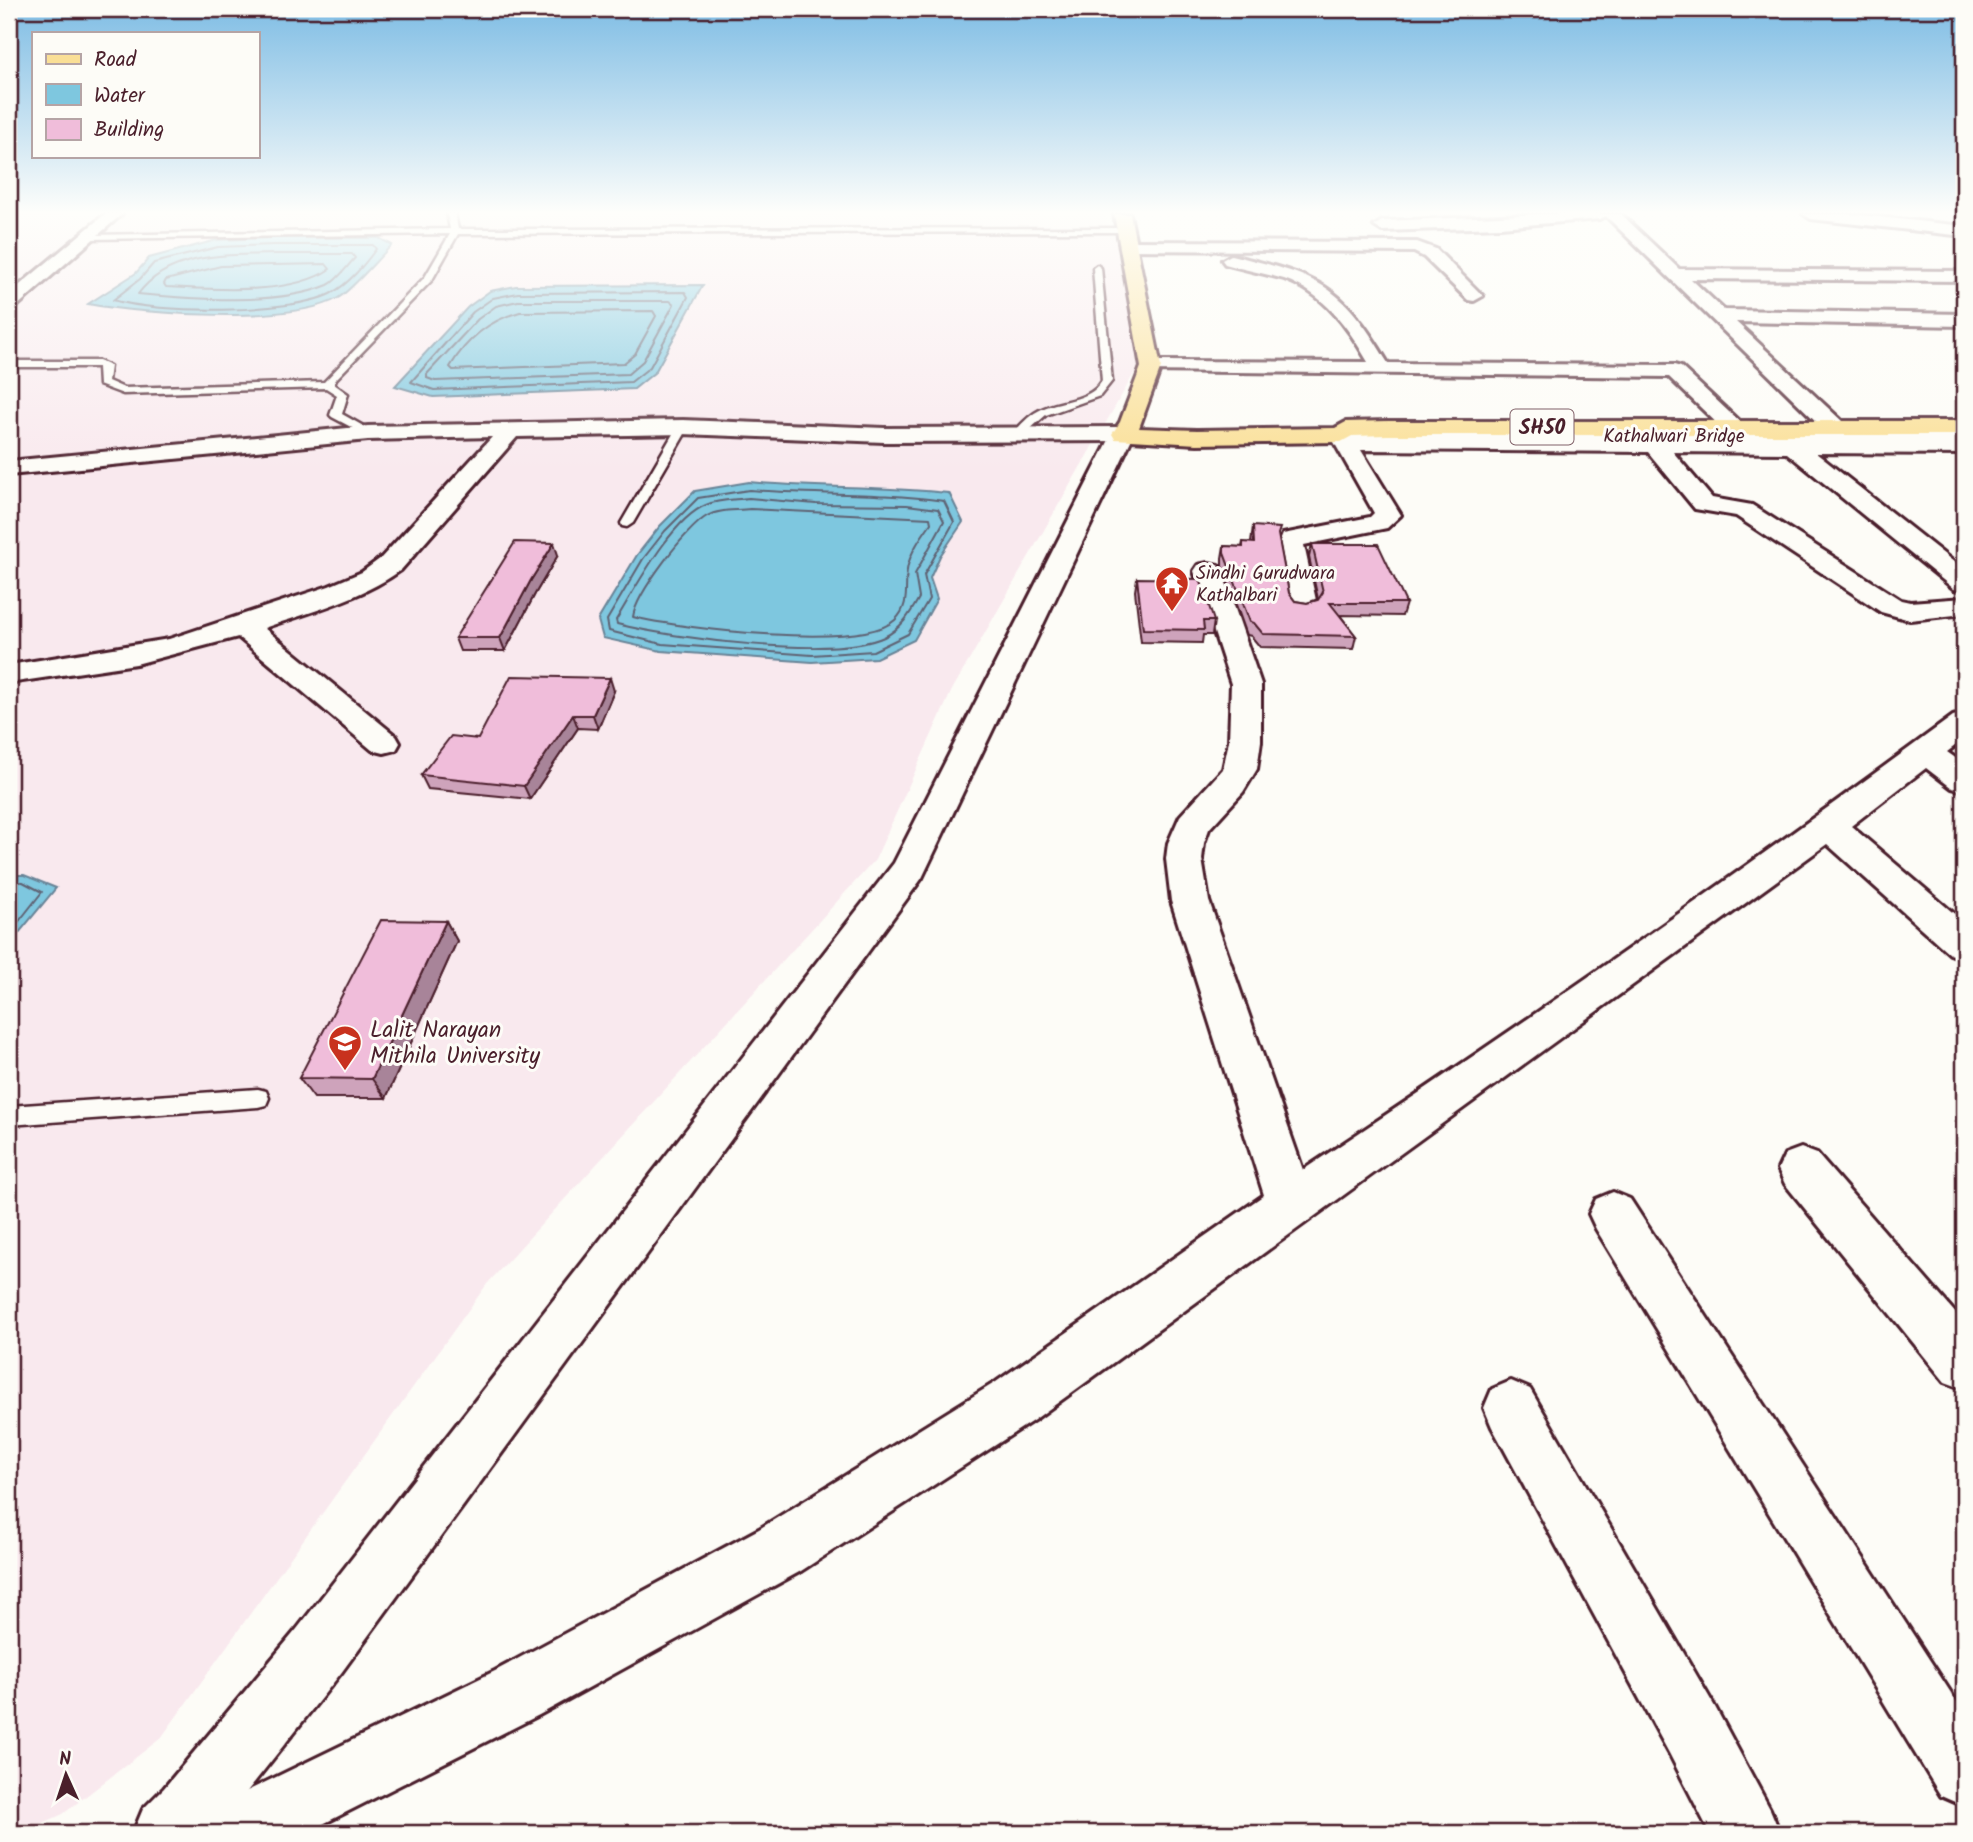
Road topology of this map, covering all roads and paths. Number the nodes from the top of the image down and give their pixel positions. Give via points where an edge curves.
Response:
1 (407, 300) edge
2 (1100, 300) edge
3 (1139, 300) edge
4 (1331, 300) edge
5 (1702, 300) edge
6 (1717, 316) junction
7 (1964, 320) edge
8 (9, 364) edge
9 (1151, 367) junction
10 (1382, 369) junction
11 (328, 385) junction
12 (1733, 426) junction
13 (1834, 426) junction
14 (683, 428) junction
15 (1964, 428) edge
16 (510, 431) junction
17 (368, 433) junction
18 (1123, 434) junction
19 (1017, 435) junction
20 (1964, 436) edge
21 (1343, 439) junction
22 (1653, 444) junction
23 (1793, 446) junction
24 (1964, 447) edge
25 (9, 468) edge
26 (627, 523) dead end
27 (1208, 571) dead end
28 (1964, 583) edge
29 (1303, 605) edge
30 (1964, 606) edge
31 (243, 626) junction
32 (9, 674) edge
33 (384, 743) dead end
34 (1951, 752) edge
35 (1828, 826) junction
36 (1963, 942) edge
37 (258, 1098) dead end
38 (9, 1116) edge
39 (1801, 1169) dead end
40 (1291, 1204) junction
41 (1613, 1214) dead end
42 (1964, 1363) edge
43 (1511, 1408) dead end
44 (1964, 1773) edge
45 (167, 1833) edge
46 (234, 1833) edge
47 (1746, 1833) edge

1 - 11 lane
2 - 19 lane via 1104,388 1042,413
3 - 9 main road
4 - 10 street via 1354,323
5 - 6 street
6 - 7 street
6 - 13 street
8 - 11 lane via 99,364 105,366 103,383 123,391
9 - 10 street
9 - 18 main road
10 - 12 street via 1674,371
11 - 17 lane via 343,394 336,415
12 - 13 main road, SH50
12 - 21 main road, SH50 via 1346,429
13 - 15 main road, SH50
14 - 16 street
14 - 19 street
14 - 26 lane
16 - 17 street
16 - 31 street via 391,564 372,578
17 - 25 street
18 - 19 street
18 - 21 main road, SH50
18 - 45 street via 909,869 320,1651
20 - 21 street, Kathalwari Bridge
21 - 22 street
21 - 29 street via 1388,515 1378,523 1292,540
22 - 23 street
22 - 30 street via 1704,504 1742,510 1891,606 1910,611
23 - 24 street
23 - 28 street
27 - 40 street via 1246,684 1244,741 1240,769 1231,785 1193,824 1184,859 1191,901
31 - 32 street via 136,655
31 - 33 street
34 - 35 street
35 - 36 street
35 - 40 street
37 - 38 lane
39 - 42 street
40 - 46 street via 1015,1401 780,1550 517,1693
41 - 44 street
43 - 47 street

